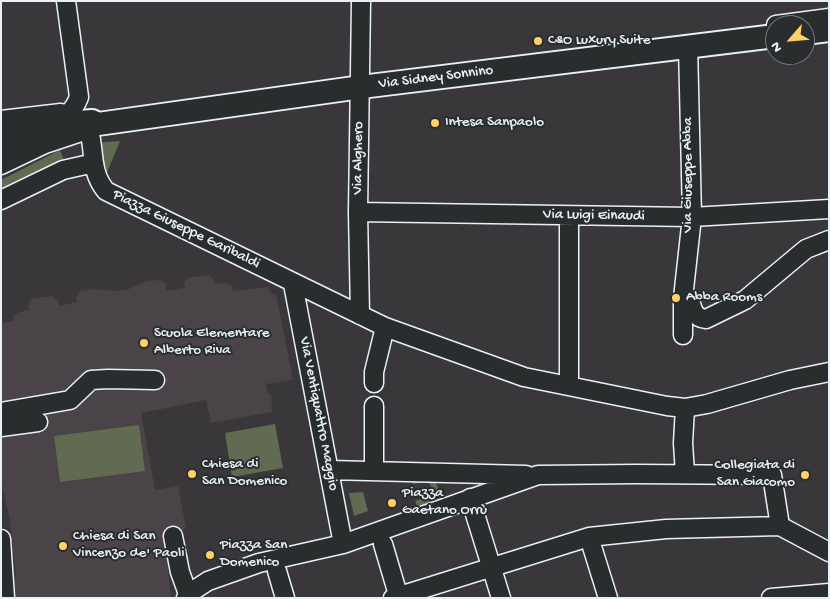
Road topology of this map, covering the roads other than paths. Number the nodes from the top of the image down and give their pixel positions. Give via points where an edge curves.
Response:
1 (66, 1) edge
2 (361, 1) edge
3 (368, 1) edge
4 (829, 18) edge
5 (815, 20) edge
6 (765, 27) edge
7 (829, 30) edge
8 (815, 31) edge
9 (765, 37) edge
10 (688, 46) junction
11 (363, 83) junction
12 (83, 117) junction
13 (1, 120) edge
14 (1, 128) edge
15 (1, 135) edge
16 (1, 152) edge
17 (94, 163) junction
18 (1, 165) edge
19 (1, 200) edge
20 (829, 209) edge
21 (358, 212) junction
22 (569, 216) junction
23 (692, 217) junction
24 (829, 240) edge
25 (293, 284) junction
26 (683, 298) junction
27 (360, 315) junction
28 (385, 327) junction
29 (683, 335) dead end
30 (829, 357) edge
31 (823, 373) edge
32 (155, 380) dead end
33 (374, 383) dead end
34 (570, 385) junction
35 (374, 406) dead end
36 (685, 408) junction
37 (1, 412) edge
38 (38, 422) dead end
39 (1, 427) edge
40 (329, 470) junction
41 (374, 471) junction
42 (685, 474) junction
43 (538, 476) junction
44 (470, 498) junction
45 (780, 526) junction
46 (173, 536) dead end
47 (589, 537) junction
48 (381, 538) junction
49 (1, 539) edge
50 (343, 544) junction
51 (829, 552) edge
52 (492, 567) junction
53 (278, 571) dead end
54 (829, 593) edge
55 (187, 596) edge
56 (397, 597) edge
57 (5, 598) edge
58 (285, 598) edge
59 (502, 598) edge
60 (608, 598) edge
61 (771, 598) edge

1 - 12 street, Piazza Giuseppe Garibaldi
2 - 11 street, Via Alghero
3 - 11 street, Via Alghero
4 - 5 street
6 - 11 street
7 - 8 main road
9 - 10 main road, Via Sidney Sonnino
10 - 11 main road, Via Sidney Sonnino
10 - 23 street, Via Giuseppe Abba
11 - 12 main road, Via Sidney Sonnino
11 - 21 street, Via Alghero
12 - 13 street
12 - 14 street via 66,116
12 - 15 main road
12 - 16 street via 73,127 33,136
12 - 17 street, Piazza Giuseppe Garibaldi
12 - 18 street via 46,144
17 - 19 street via 62,170
17 - 25 street, Piazza Giuseppe Garibaldi via 98,182 106,190
20 - 23 street, Via Luigi Einaudi
21 - 22 street, Via Luigi Einaudi
21 - 27 street, Via Alghero
22 - 23 street, Via Luigi Einaudi
22 - 34 street
23 - 26 street, Via Giuseppe Abba
24 - 26 street via 806,249 745,300 706,319 692,311 690,299
25 - 27 street, Piazza Giuseppe Garibaldi
25 - 40 street, Via Ventiquattro Maggio
26 - 29 street, Via Giuseppe Abba
27 - 28 street, Piazza Giuseppe Garibaldi
28 - 33 street
28 - 34 street, Piazza Giuseppe Garibaldi via 524,377
30 - 31 street
31 - 36 street, Piazza Giuseppe Garibaldi
32 - 37 street via 91,380 70,400
34 - 36 street, Piazza Giuseppe Garibaldi
35 - 41 street
36 - 42 street
38 - 39 street
40 - 41 street
40 - 50 street, Via Ventiquattro Maggio
41 - 43 street
42 - 43 street
42 - 45 street via 772,475
43 - 44 street
44 - 48 street
44 - 52 street
45 - 47 street via 666,529
45 - 51 street
46 - 55 street
47 - 52 street
47 - 60 street
48 - 50 street
48 - 56 street
49 - 57 street
50 - 55 street via 231,573 208,581
52 - 56 street
52 - 59 street
53 - 58 street
54 - 61 street

